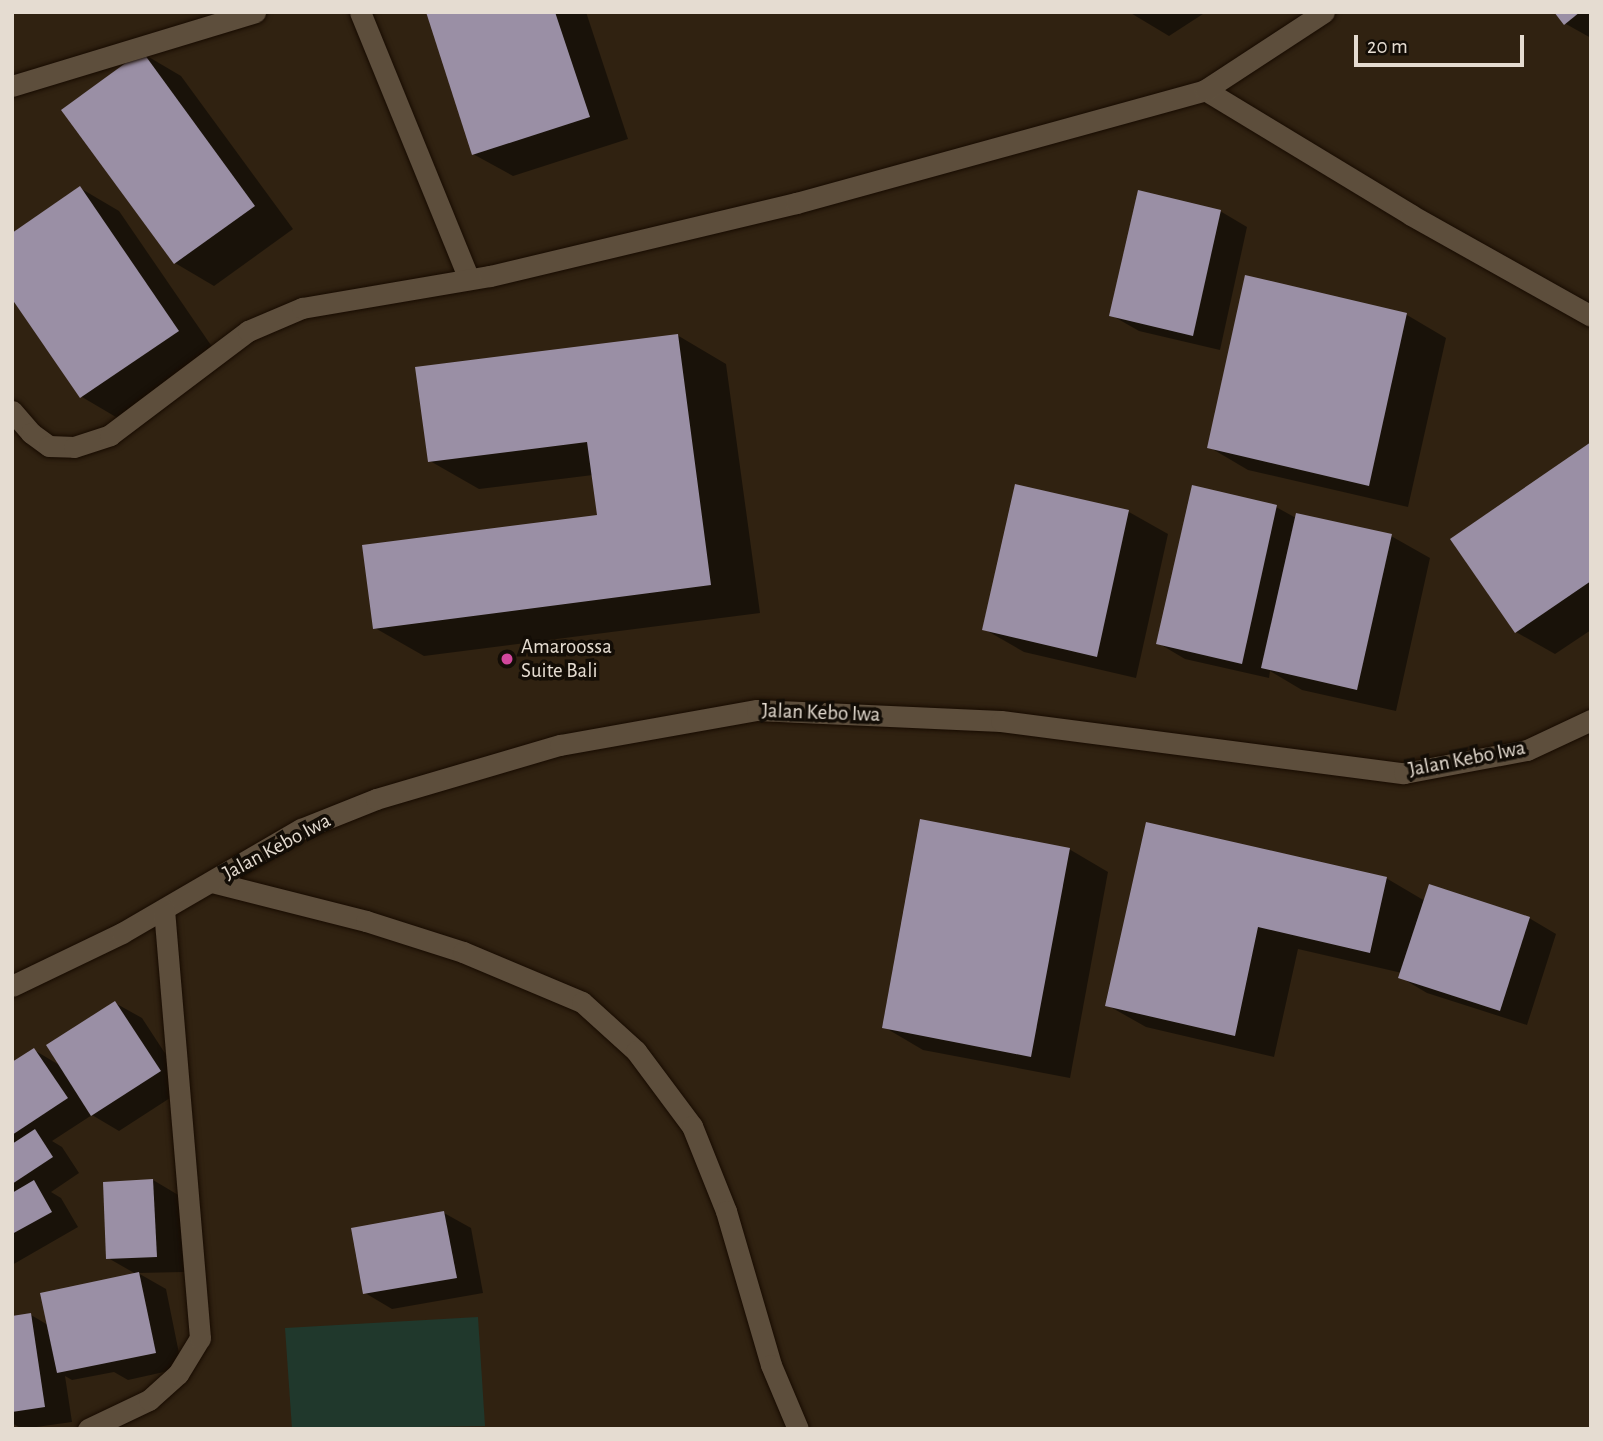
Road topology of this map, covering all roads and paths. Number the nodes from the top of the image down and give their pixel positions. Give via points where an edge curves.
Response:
1 (254, 12) edge
2 (360, 12) edge
3 (1324, 12) edge
4 (12, 86) edge
5 (1205, 90) junction
6 (469, 279) junction
7 (1591, 316) edge
8 (12, 411) edge
9 (1591, 720) edge
10 (212, 882) junction
11 (164, 909) junction
12 (12, 986) edge
13 (88, 1429) edge
14 (798, 1429) edge

1 - 4 street
2 - 6 street
3 - 5 street
5 - 6 street via 796,203
5 - 7 street via 1411,215
6 - 8 street via 302,308 248,331 110,435 74,447 49,446
9 - 10 street, Jalan Kebo Iwa via 1527,750 1404,773 1001,721 757,710 560,745 376,799 301,829
10 - 11 street, Jalan Kebo Iwa
10 - 14 street via 366,921 463,952 582,1002 636,1051 692,1126 726,1211 771,1365
11 - 12 street, Jalan Kebo Iwa
11 - 13 street via 200,1338 178,1374 149,1400

